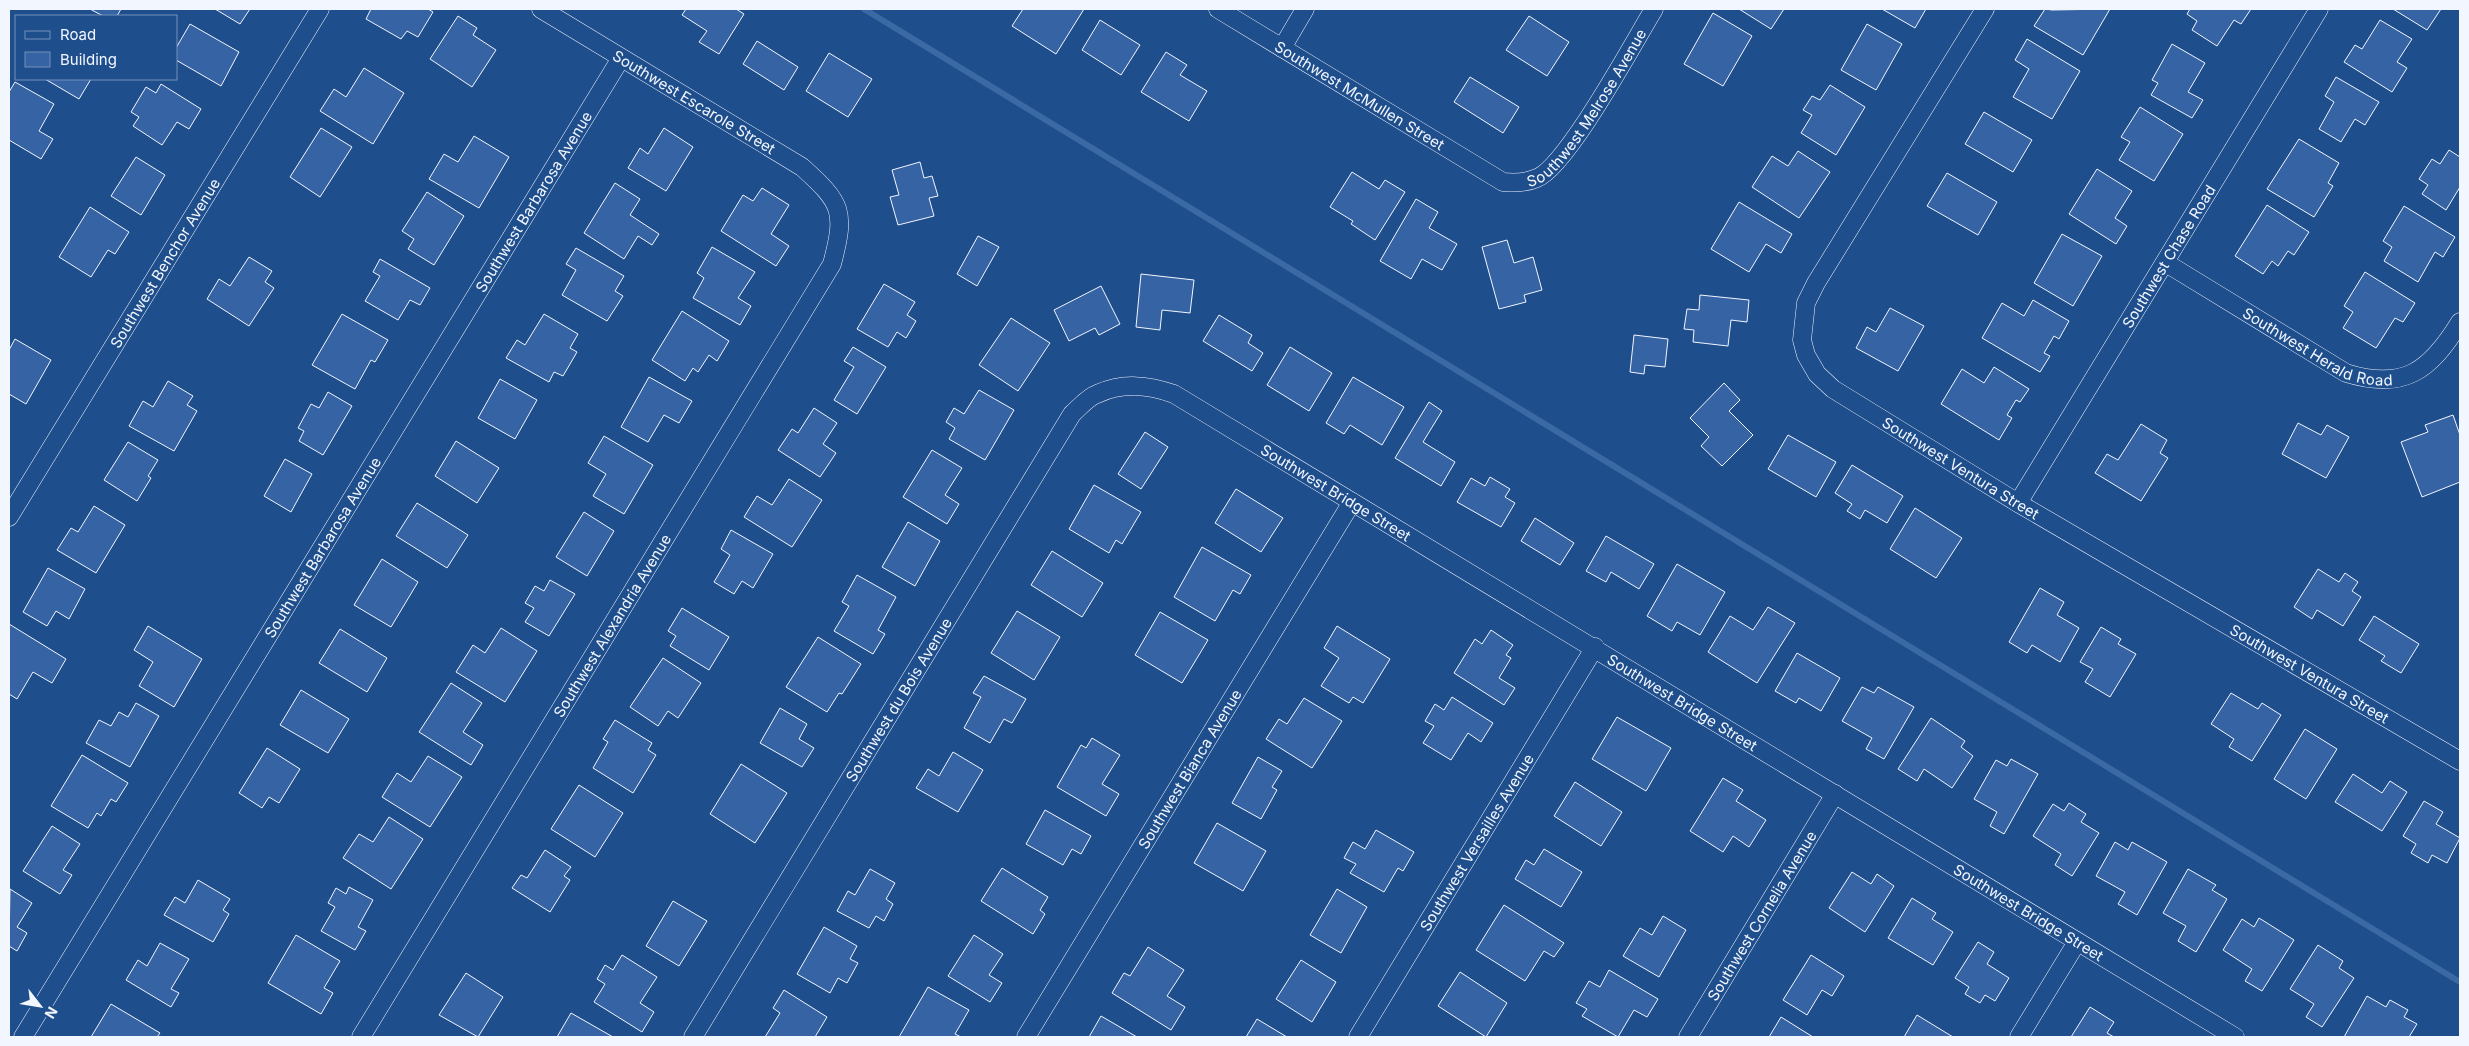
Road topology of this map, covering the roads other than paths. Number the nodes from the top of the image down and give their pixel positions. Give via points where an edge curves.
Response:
1 (320, 9) edge
2 (541, 9) edge
3 (1218, 9) edge
4 (1306, 9) edge
5 (1654, 9) edge
6 (2319, 9) edge
7 (1981, 14) edge
8 (1282, 48) junction
9 (620, 58) junction
10 (1503, 182) joint
11 (837, 206) joint
12 (2166, 263) junction
13 (2460, 322) edge
14 (1125, 385) joint
15 (1352, 502) junction
16 (2018, 503) junction
17 (9, 517) edge
18 (1595, 647) junction
19 (2460, 761) edge
20 (1835, 794) junction
21 (2077, 942) junction
22 (23, 1037) edge
23 (361, 1037) edge
24 (692, 1037) edge
25 (1026, 1037) edge
26 (1358, 1037) edge
27 (1688, 1037) edge
28 (2019, 1037) edge
29 (2235, 1037) edge

1 - 17 street, Southwest Benchor Avenue
2 - 9 street, Southwest Escarole Street
3 - 8 street, Southwest McMullen Street
4 - 8 street
5 - 10 street, Southwest Melrose Avenue via 1563,156 1538,178 1517,183
6 - 12 street, Southwest Chase Road
7 - 16 street, Southwest Ventura Street via 1816,283 1806,303 1802,340 1817,374 1833,389
8 - 10 street, Southwest McMullen Street
9 - 11 street, Southwest Escarole Street via 802,167 827,189
9 - 22 street, Southwest Barbarosa Avenue
11 - 23 street, Southwest Alexandria Avenue via 840,233 832,264
12 - 13 street, Southwest Herald Road via 2346,372 2365,378 2386,381 2404,378 2421,370 2437,356
12 - 16 street, Southwest Chase Road
14 - 15 street, Southwest Bridge Street via 1150,386 1174,394
14 - 24 street, Southwest du Bois Avenue via 1096,394 1072,414
15 - 18 street, Southwest Bridge Street
15 - 25 street, Southwest Bianca Avenue
16 - 19 street, Southwest Ventura Street
18 - 20 street, Southwest Bridge Street
18 - 26 street, Southwest Versailles Avenue
20 - 21 street, Southwest Bridge Street
20 - 27 street, Southwest Cornelia Avenue
21 - 28 street
21 - 29 street, Southwest Bridge Street

